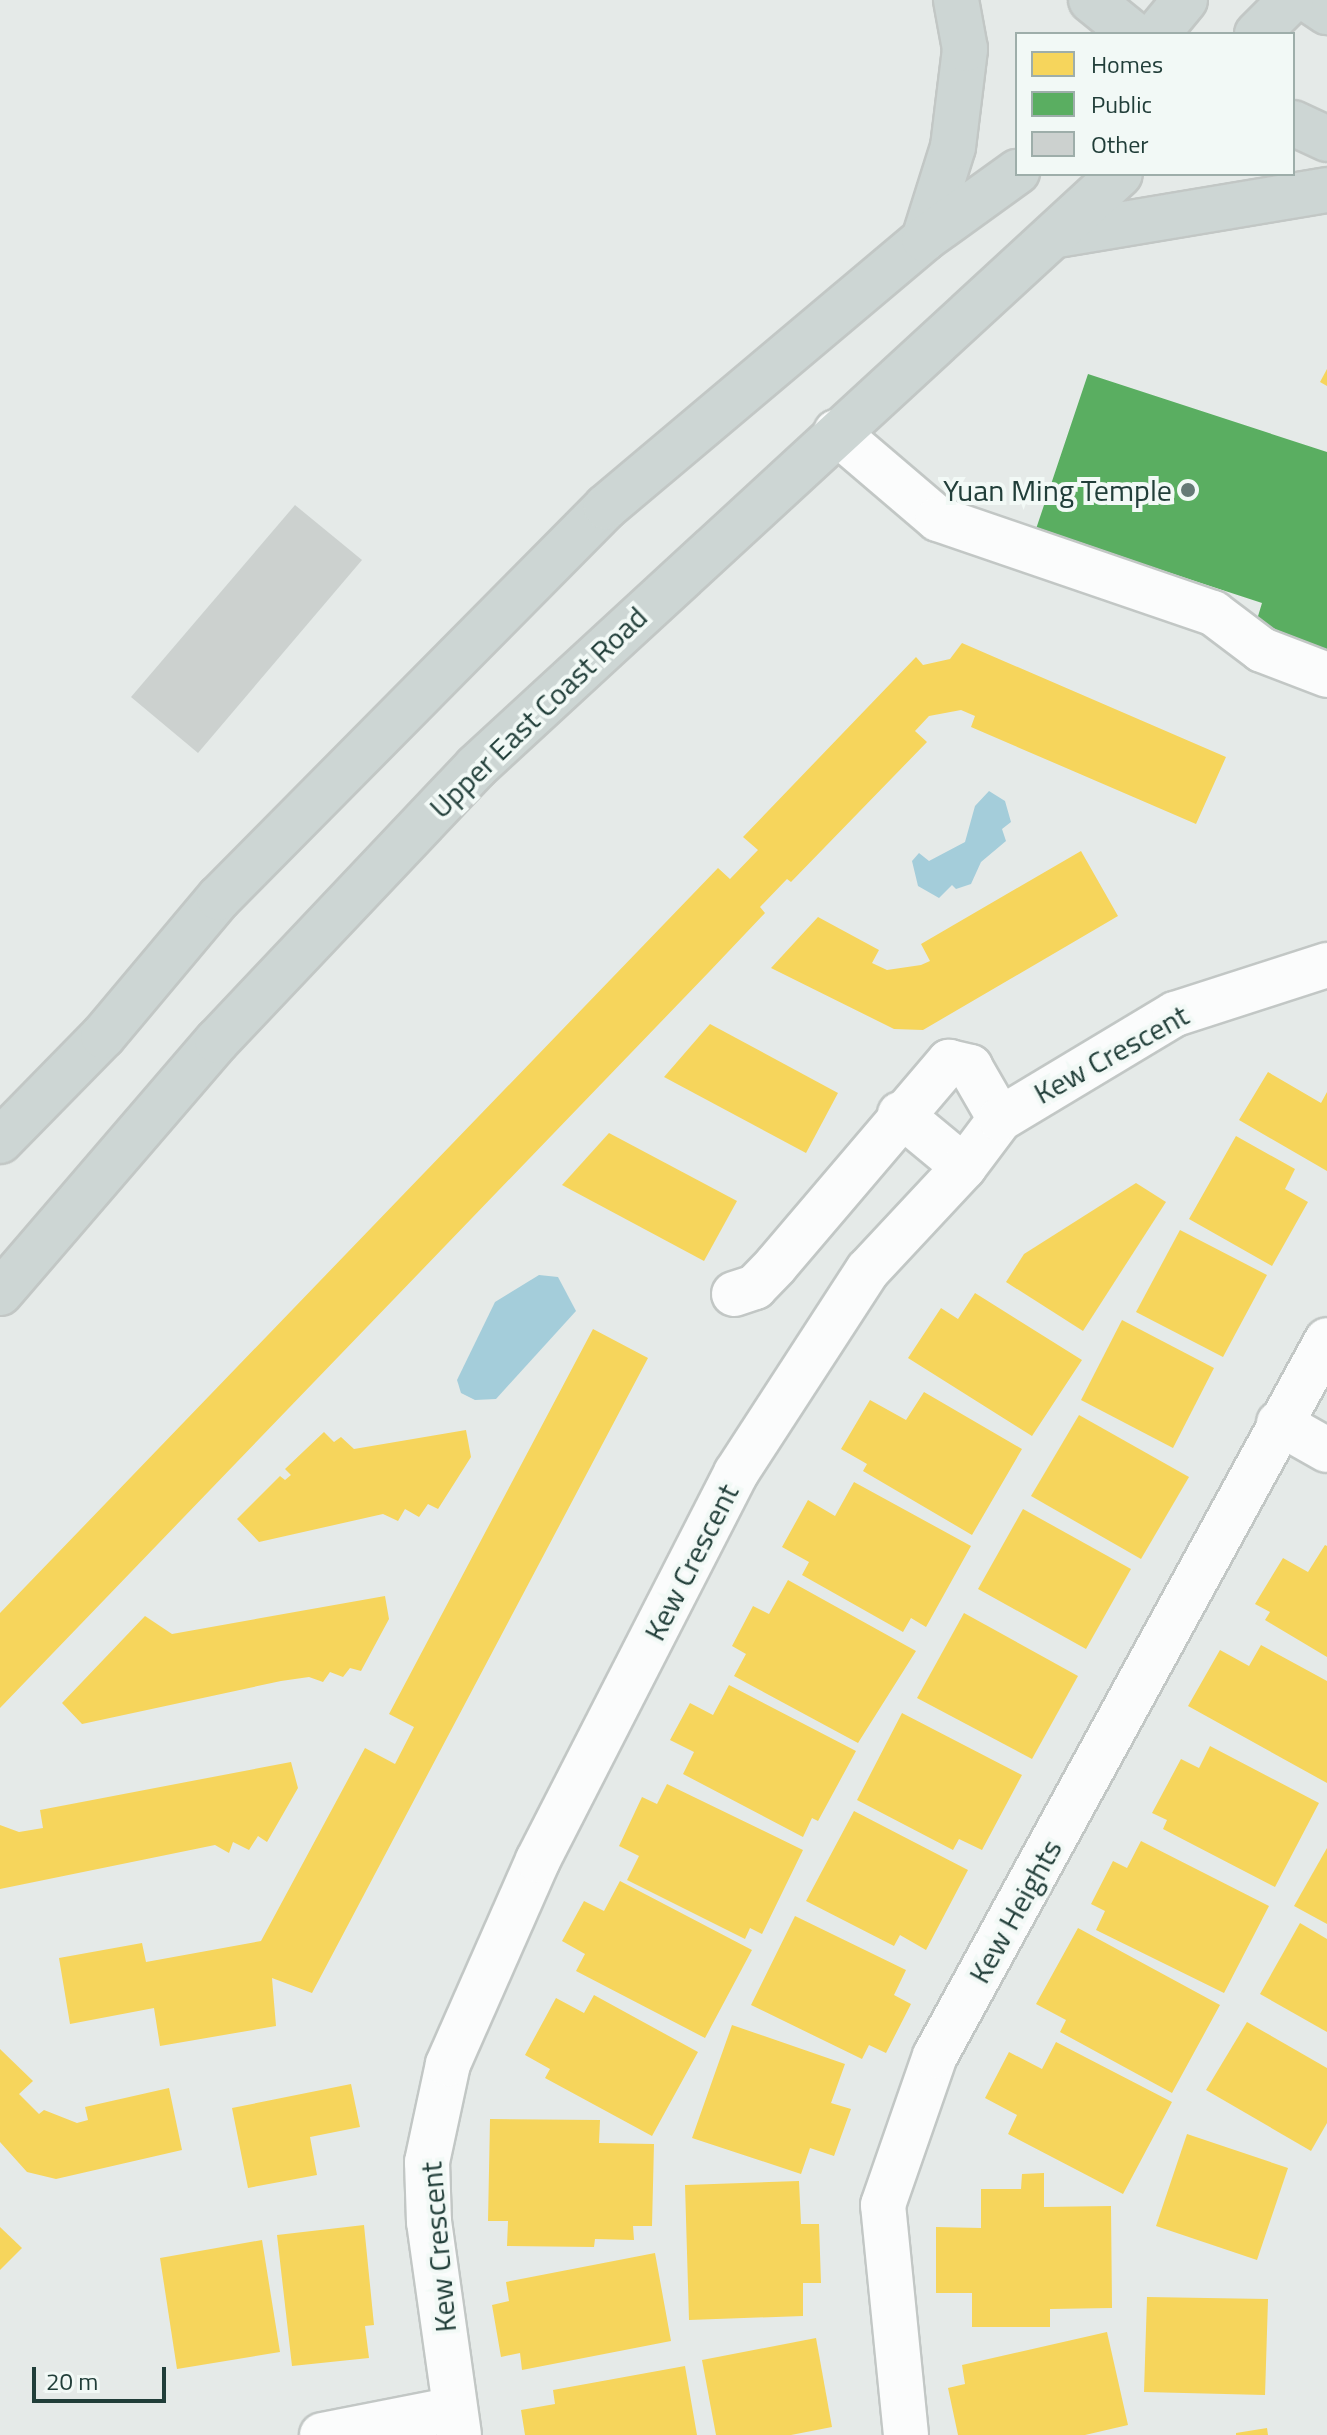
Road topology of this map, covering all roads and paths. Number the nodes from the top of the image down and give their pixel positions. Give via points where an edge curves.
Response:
1 (956, 0) edge
2 (1091, 0) edge
3 (1185, 0) edge
4 (1291, 0) edge
5 (1309, 0) edge
6 (1327, 12) edge
7 (1131, 32) edge
8 (1159, 32) edge
9 (1259, 32) edge
10 (1295, 124) edge
11 (1327, 139) edge
12 (1015, 173) edge
13 (1118, 176) edge
14 (1327, 190) edge
15 (1058, 235) junction
16 (924, 239) junction
17 (836, 432) junction
18 (1327, 675) edge
19 (1327, 965) edge
20 (900, 1114) junction
21 (1000, 1119) junction
22 (0, 1141) edge
23 (964, 1167) junction
24 (0, 1293) edge
25 (734, 1294) dead end
26 (1327, 1340) edge
27 (1279, 1423) junction
28 (1327, 1450) edge
29 (457, 2422) edge
30 (322, 2435) edge
31 (906, 2435) edge

1 - 16 main road via 965,49 953,147
2 - 7 main road
3 - 8 main road
4 - 9 main road
5 - 6 main road
10 - 11 main road
12 - 16 main road
13 - 15 main road, Upper East Coast Road
14 - 15 main road
15 - 17 main road, Upper East Coast Road
16 - 22 main road via 606,507 219,898 103,1036
17 - 18 street via 938,519 1213,613 1262,650
17 - 24 main road, Upper East Coast Road via 476,767 217,1041
19 - 21 street, Kew Crescent via 1175,1014
20 - 21 street via 949,1062 958,1062 970,1067
20 - 23 street
20 - 25 street via 776,1265 755,1287
21 - 23 street, Kew Crescent
23 - 29 street, Kew Crescent via 868,1270 736,1473 538,1860 454,2050 435,2110 427,2162 429,2222
26 - 27 street, Kew Heights
27 - 28 street
27 - 31 street, Kew Heights via 935,2056 896,2157 883,2205
29 - 30 street, Kew Crescent

